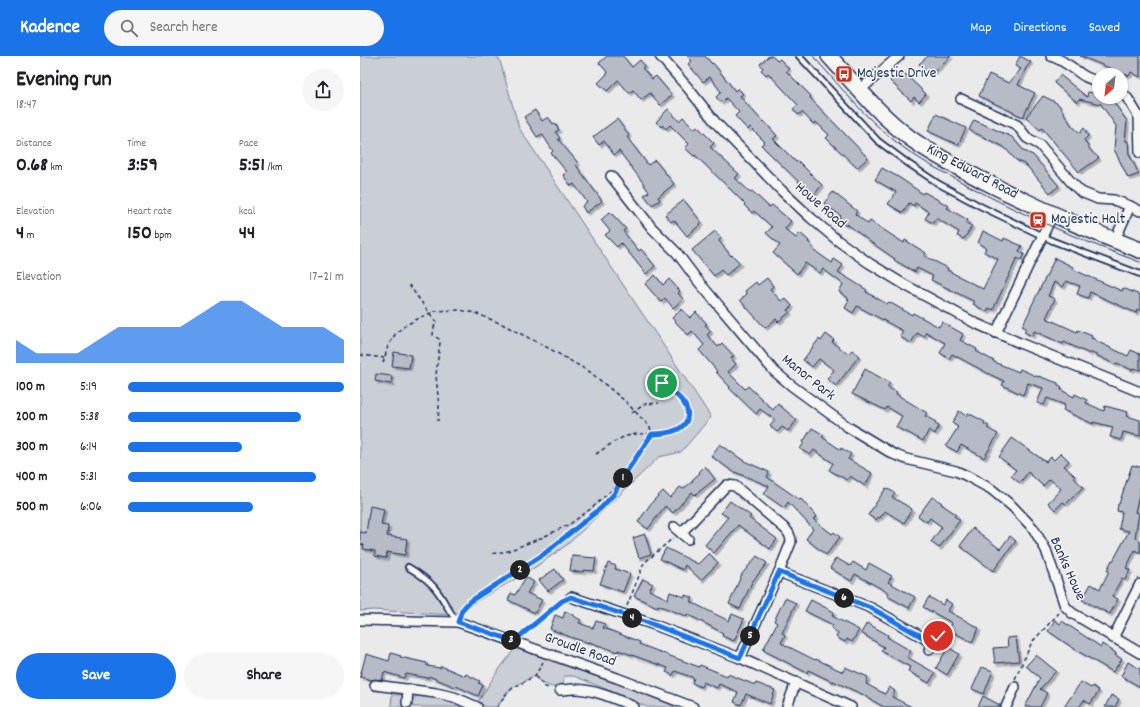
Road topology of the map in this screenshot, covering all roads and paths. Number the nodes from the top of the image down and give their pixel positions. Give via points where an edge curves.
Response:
1 (660, 56) edge
2 (799, 56) edge
3 (829, 56) edge
4 (899, 56) edge
5 (1051, 56) edge
6 (1092, 80) edge
7 (860, 90) junction
8 (961, 99) dead end
9 (1128, 99) edge
10 (1140, 153) edge
11 (611, 176) dead end
12 (1130, 206) junction
13 (1140, 211) edge
14 (1053, 214) junction
15 (1043, 236) junction
16 (1115, 240) junction
17 (1140, 250) edge
18 (1140, 274) edge
19 (409, 285) dead end
20 (430, 313) junction
21 (996, 333) junction
22 (360, 355) edge
23 (384, 358) junction
24 (382, 363) dead end
25 (650, 372) dead end
26 (1140, 392) edge
27 (660, 402) dead end
28 (634, 410) junction
29 (632, 413) dead end
30 (438, 421) dead end
31 (652, 434) junction
32 (596, 454) dead end
33 (623, 477) junction
34 (681, 533) joint
35 (1038, 536) joint
36 (490, 554) dead end
37 (408, 567) dead end
38 (779, 572) junction
39 (1140, 584) edge
40 (571, 597) joint
41 (1065, 606) junction
42 (623, 615) junction
43 (360, 620) edge
44 (458, 622) junction
45 (1113, 638) junction
46 (514, 641) junction
47 (933, 643) dead end
48 (547, 653) junction
49 (1140, 653) edge
50 (740, 658) junction
51 (535, 676) junction
52 (796, 682) junction
53 (375, 685) dead end
54 (1016, 687) joint
55 (408, 690) junction
56 (560, 690) joint
57 (407, 703) dead end
58 (477, 707) edge
59 (497, 707) edge
60 (634, 707) edge
61 (693, 707) edge
62 (787, 707) edge
63 (851, 707) edge
64 (1006, 707) edge

1 - 21 street, Howe Road via 738,146 782,191 837,240 868,263 905,285
2 - 15 lane via 878,141 909,164 939,184
3 - 7 main road, King Edward Road
4 - 7 street
5 - 6 street
7 - 14 main road, King Edward Road via 899,129 926,148
8 - 12 street via 1017,125 1028,138 1040,144 1081,192 1098,199 1114,200
9 - 10 street via 1139,117
11 - 35 street, Manor Park via 774,371 848,427 893,454 956,471 991,489 1012,506
12 - 13 street
12 - 16 street
14 - 15 street
14 - 16 main road, King Edward Road
15 - 18 lane
15 - 21 street
16 - 17 main road, King Edward Road
19 - 20 path
20 - 23 path via 396,333
20 - 28 path via 460,310 502,324 590,372
20 - 30 path via 436,322 433,335 440,342 436,375
21 - 26 street, Howe Road
22 - 23 path
23 - 24 path
25 - 31 path via 681,400 687,410 687,417 679,429
27 - 28 path via 645,404
28 - 29 path
28 - 31 path via 649,426
31 - 32 path via 631,435
31 - 33 path
33 - 36 path via 592,508 570,524 508,551
33 - 44 path via 614,494 601,508 544,554 469,602 462,610
34 - 38 street via 727,485 735,486 788,531 791,542
34 - 42 path via 644,563
35 - 41 street, Banks Howe via 1046,550
37 - 44 lane via 435,587
38 - 47 street via 871,608
38 - 50 street
39 - 45 street
40 - 42 street
40 - 46 path via 562,601
41 - 45 street, Banks Howe
41 - 54 path via 1032,642 1015,679
42 - 50 street
43 - 44 street, Groudle Road
44 - 46 street, Groudle Road
45 - 49 street, Banks Howe
46 - 48 street, Groudle Road
48 - 51 path
48 - 61 street, Groudle Road
50 - 52 street
51 - 56 path via 545,688
51 - 59 path via 513,688
52 - 62 street
52 - 63 street
53 - 55 street
54 - 64 street
55 - 57 street
55 - 58 street via 454,696
56 - 60 street via 588,690

